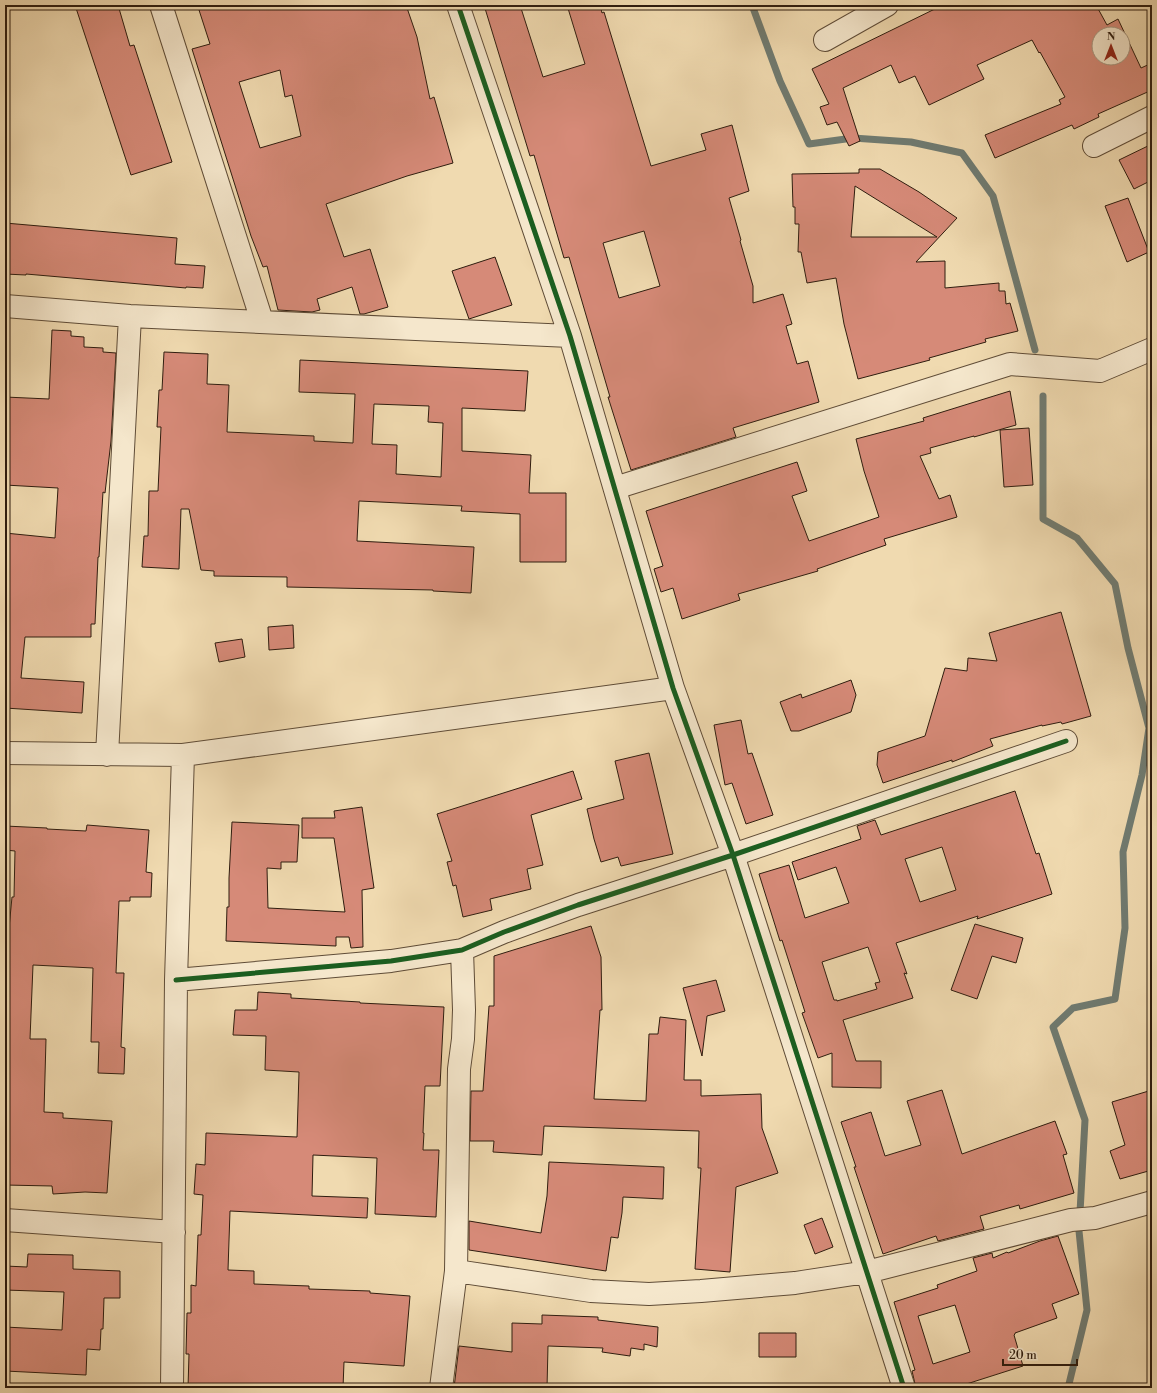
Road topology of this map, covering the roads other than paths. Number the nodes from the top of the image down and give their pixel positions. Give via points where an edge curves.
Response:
1 (161, 5) edge
2 (458, 5) edge
3 (887, 5) edge
4 (825, 40) dead end
5 (1152, 117) edge
6 (1094, 146) dead end
7 (5, 306) edge
8 (130, 316) junction
9 (262, 321) junction
10 (570, 336) junction
11 (1152, 349) edge
12 (615, 488) junction
13 (673, 688) junction
14 (1066, 741) dead end
15 (5, 753) edge
16 (107, 755) junction
17 (184, 755) junction
18 (733, 855) junction
19 (462, 950) junction
20 (176, 980) junction
21 (1152, 1202) edge
22 (5, 1220) edge
23 (174, 1232) junction
24 (456, 1271) junction
25 (867, 1272) junction
26 (172, 1388) edge
27 (441, 1388) edge
28 (904, 1388) edge

1 - 9 street
2 - 10 street
3 - 4 street
5 - 6 street
7 - 8 street
8 - 9 street
8 - 16 street
9 - 10 street
10 - 12 street
11 - 12 street via 1100,371 1010,364
12 - 13 street
13 - 17 street
13 - 18 street
14 - 18 street
15 - 16 street
16 - 17 street
17 - 20 street
18 - 19 street via 578,905
18 - 25 street
19 - 20 street via 391,961
19 - 24 street via 464,1010 459,1069
20 - 23 street
21 - 25 street
22 - 23 street
23 - 26 street
24 - 25 street via 591,1291 649,1294 795,1283
24 - 27 street
25 - 28 street

